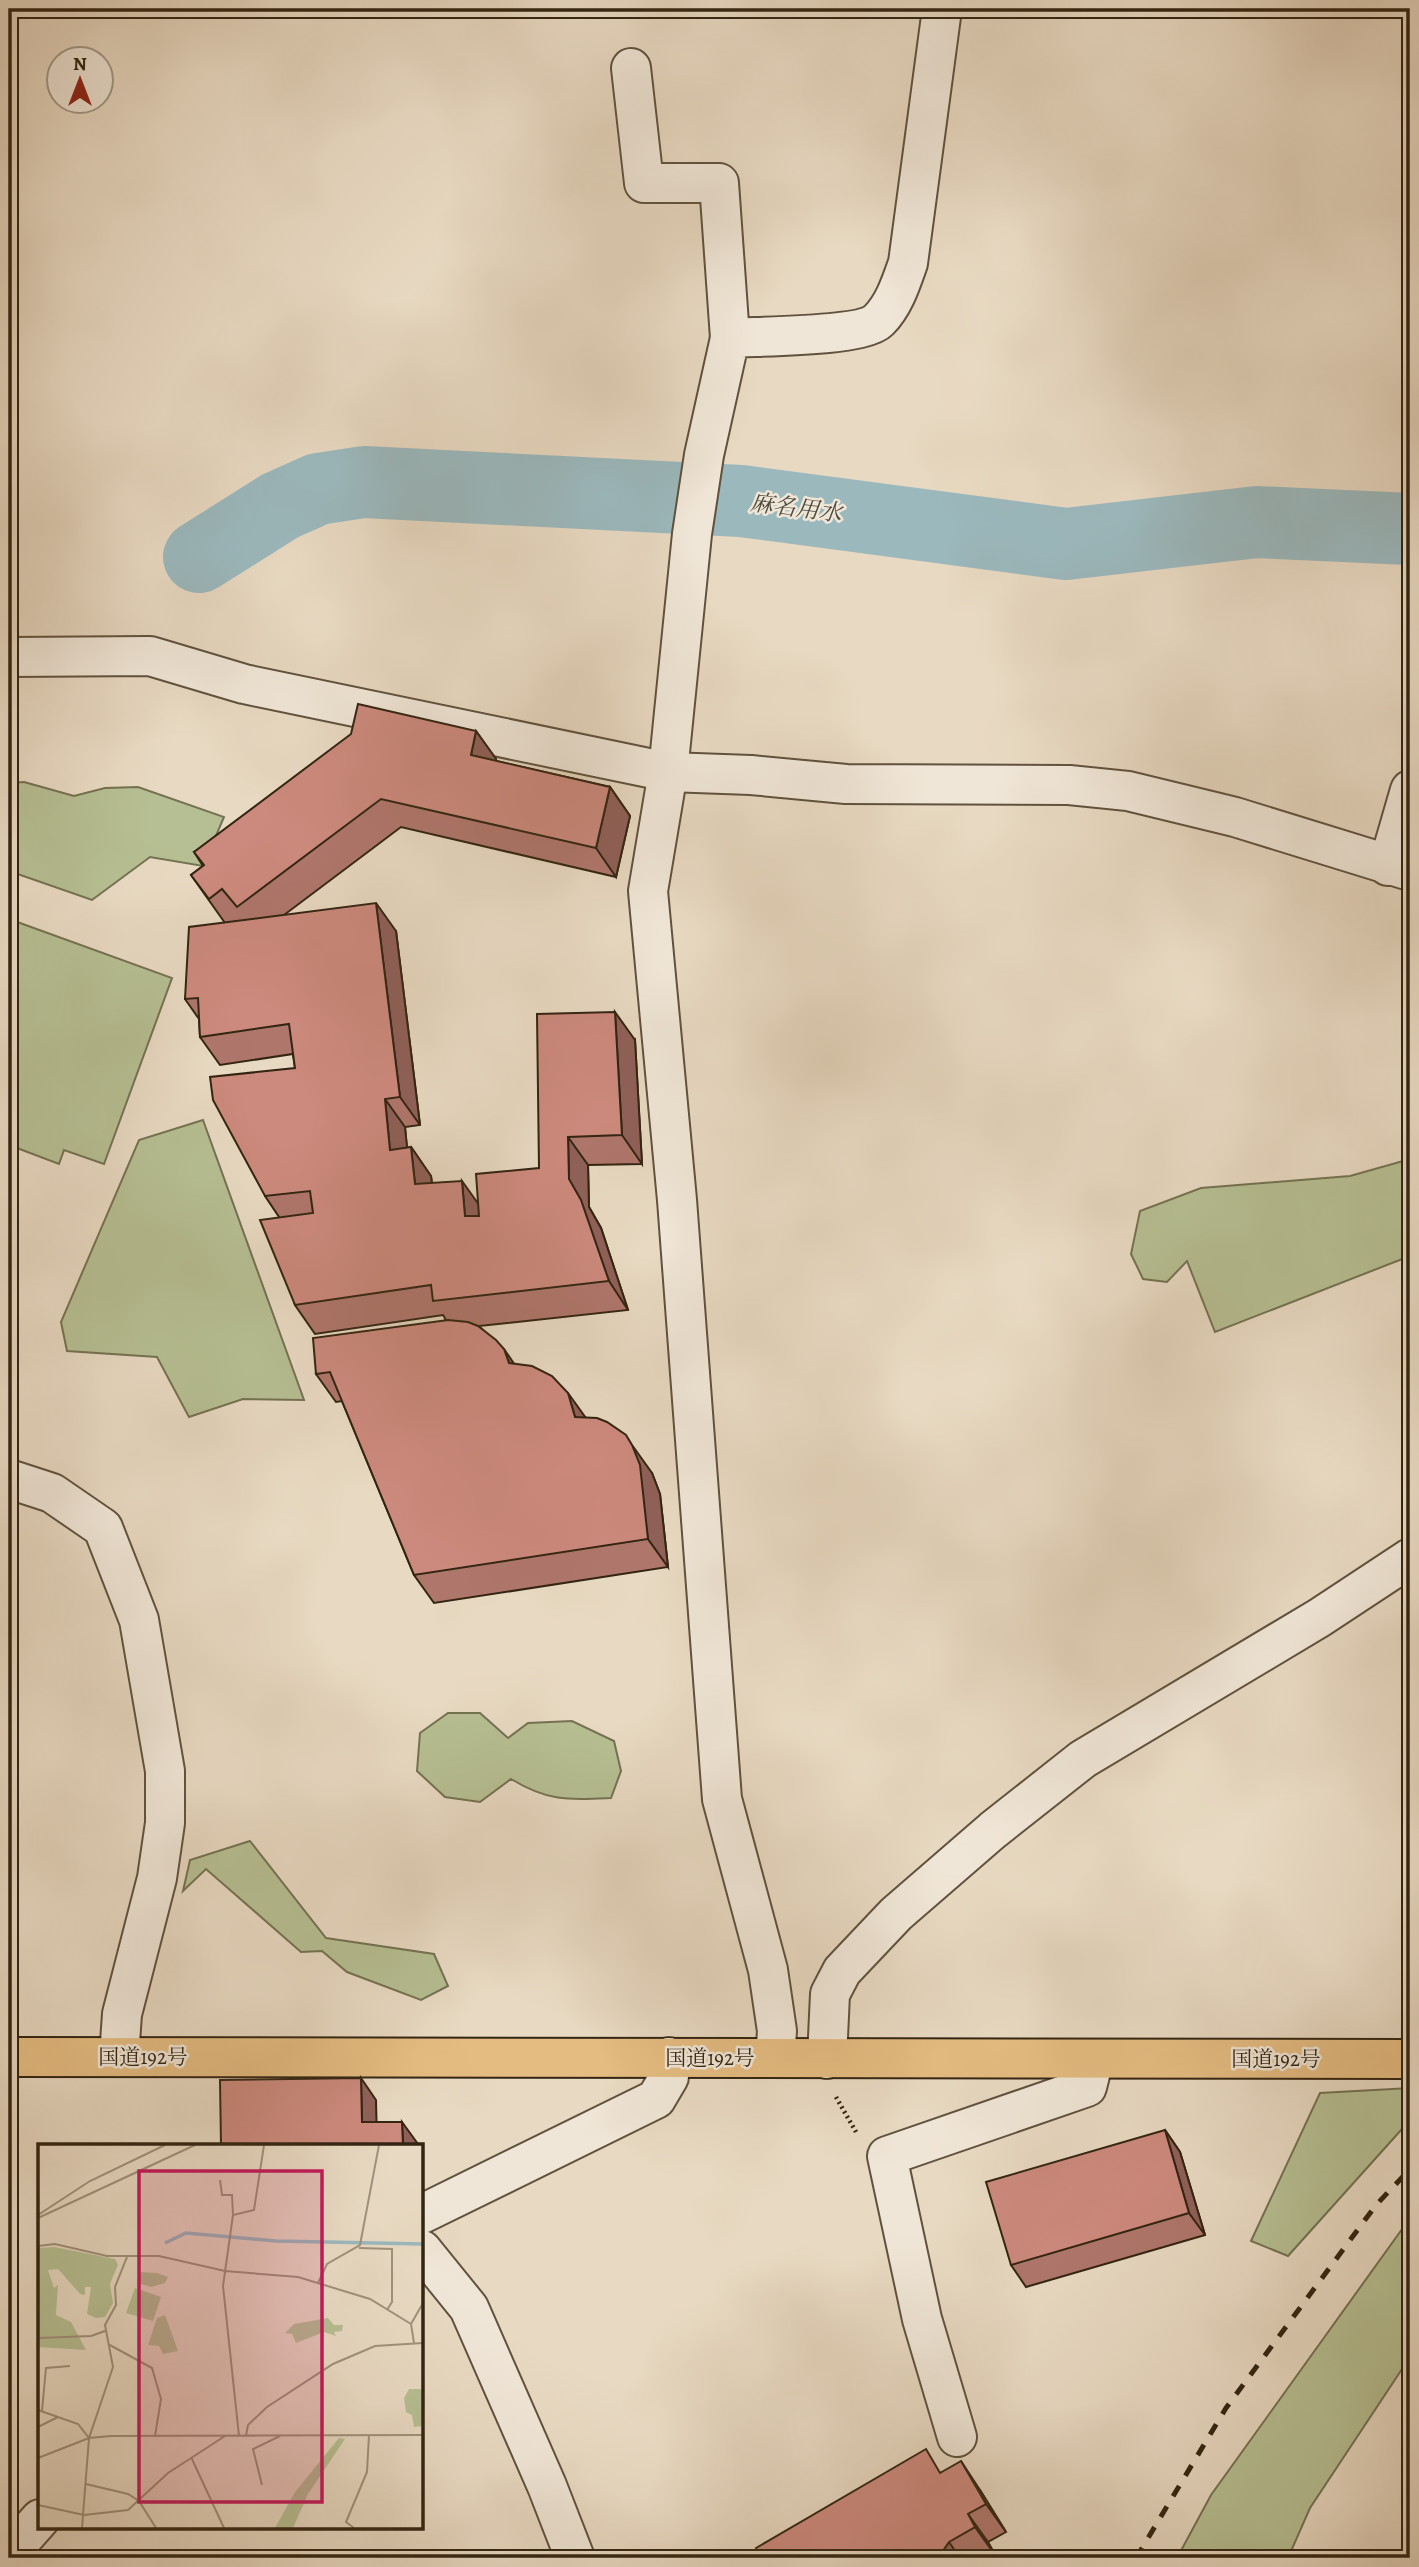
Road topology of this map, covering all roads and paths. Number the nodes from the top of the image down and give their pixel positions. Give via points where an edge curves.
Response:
1 (942, 9) edge
2 (631, 68) dead end
3 (730, 338) junction
4 (9, 657) edge
5 (668, 772) junction
6 (1410, 789) edge
7 (1399, 868) edge
8 (9, 1479) edge
9 (1410, 1558) edge
10 (9, 2057) edge
11 (119, 2057) junction
12 (669, 2057) junction
13 (775, 2058) junction
14 (827, 2059) junction
15 (1094, 2059) junction
16 (1410, 2059) edge
17 (838, 2104) dead end
18 (857, 2133) dead end
19 (424, 2213) edge
20 (424, 2252) edge
21 (957, 2437) dead end
22 (38, 2521) edge
23 (9, 2554) edge
24 (575, 2558) edge

1 - 3 street via 908,263 895,299 877,322 849,331
2 - 3 street via 644,183 719,183
3 - 5 street via 692,534
4 - 5 street via 150,656 244,684
5 - 7 street via 846,784 1069,785 1128,791 1235,817
5 - 13 street via 648,891 677,1199 722,1799 768,1970
6 - 7 street
8 - 11 street via 52,1493 103,1528 139,1620 165,1771 165,1823 157,1878 122,2014
9 - 14 street via 1083,1759 993,1830 897,1914 842,1971 830,1994
10 - 11 highway, 国道192号
11 - 12 highway, 国道192号
12 - 13 highway, 国道192号
12 - 19 street via 669,2077 656,2099
13 - 14 highway, 国道192号
14 - 15 highway, 国道192号
15 - 16 highway, 国道192号
15 - 21 street via 1087,2087 887,2156 922,2319
17 - 18 path
20 - 24 street via 469,2308
22 - 23 street

